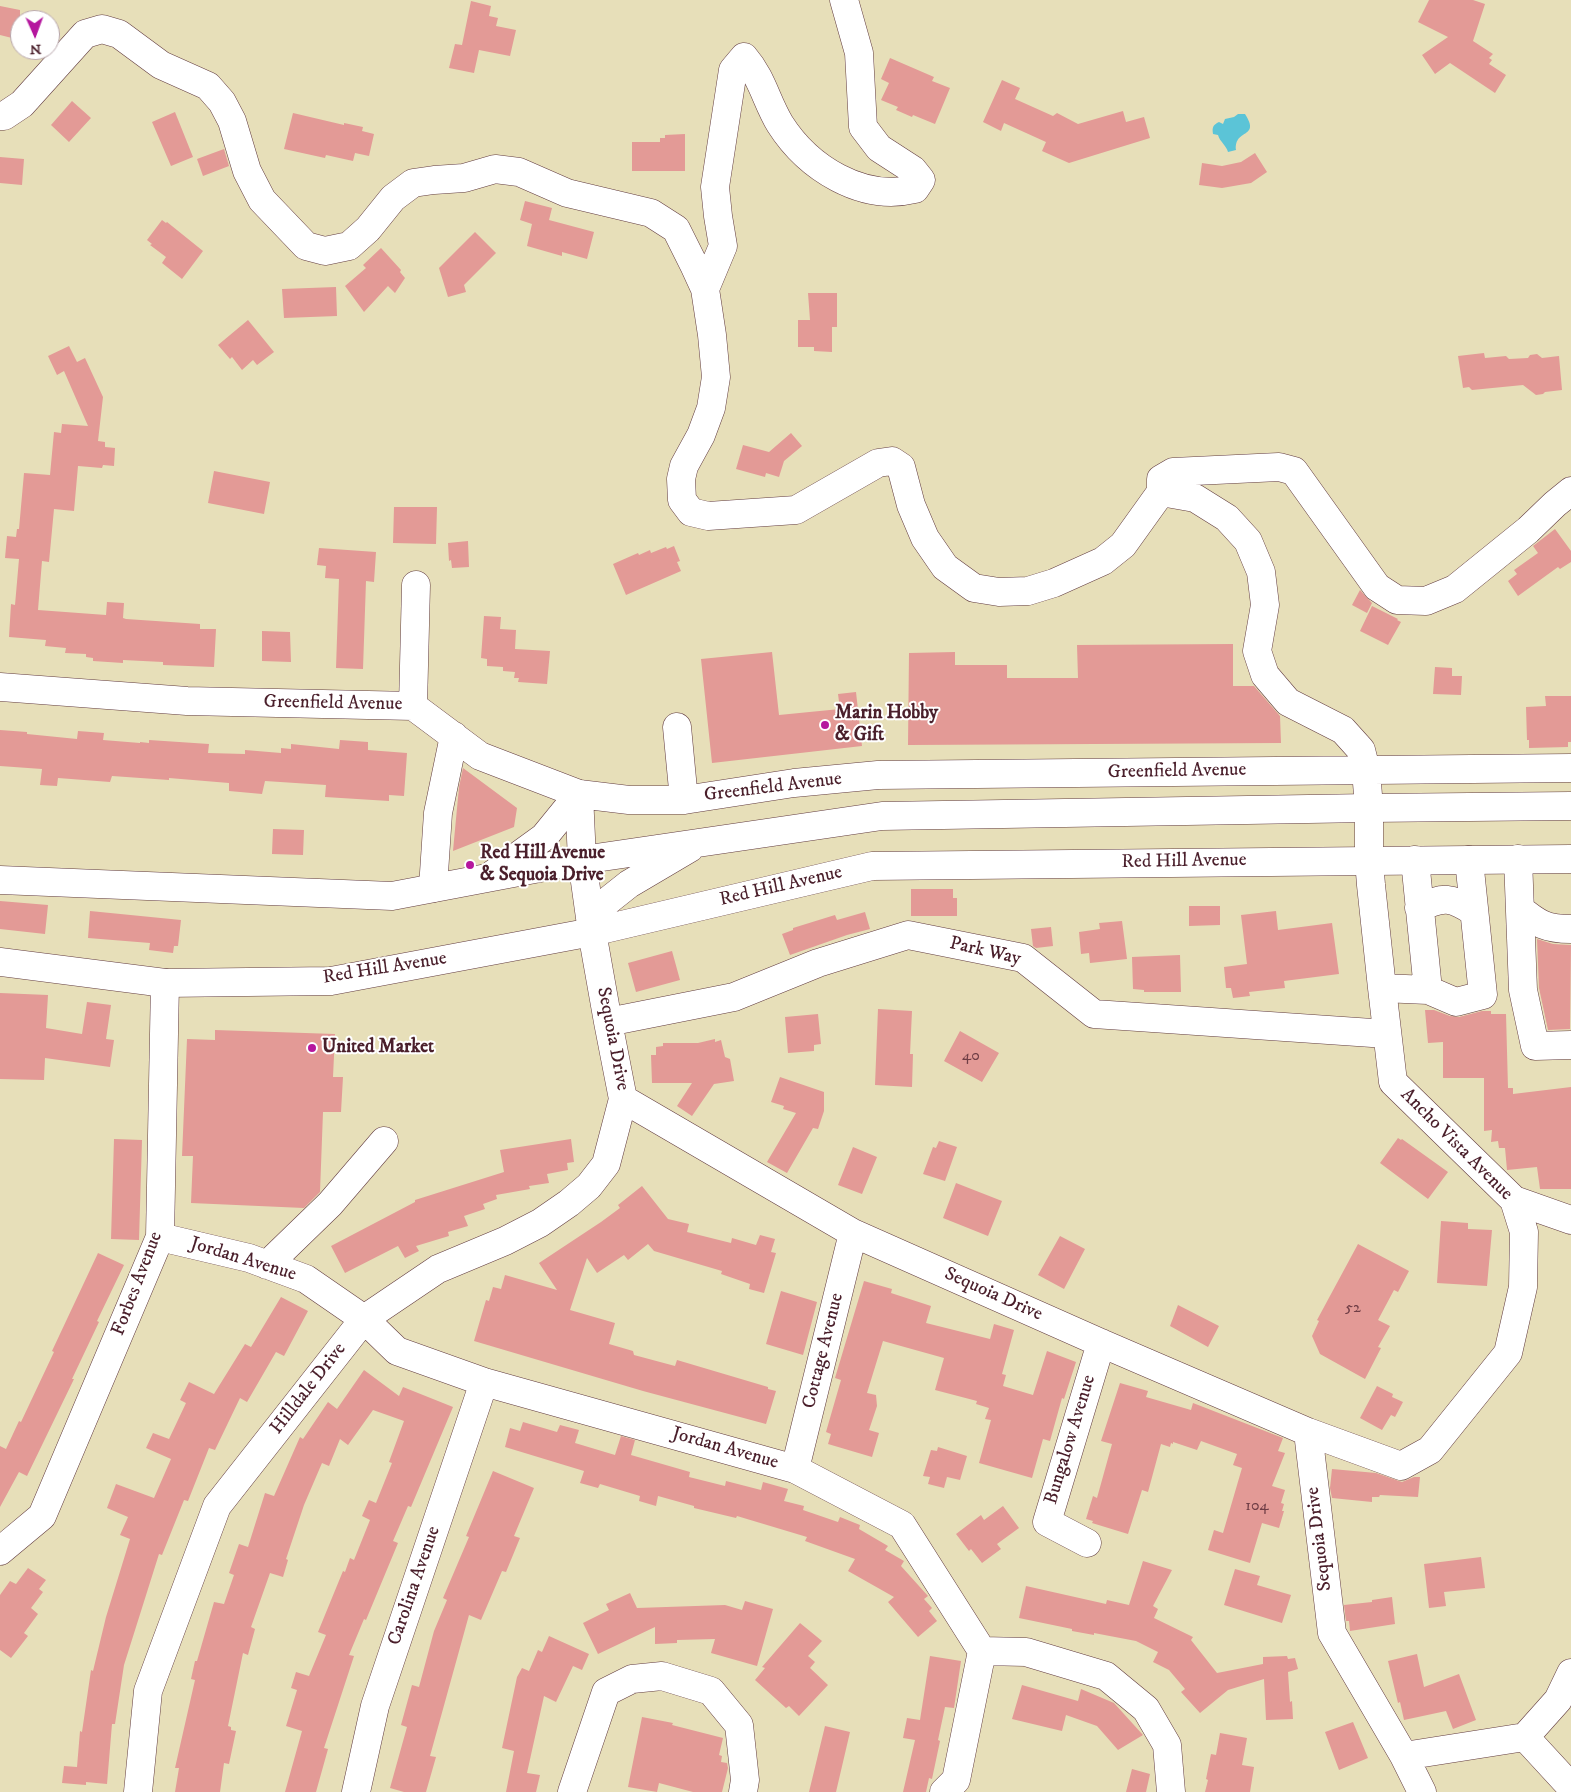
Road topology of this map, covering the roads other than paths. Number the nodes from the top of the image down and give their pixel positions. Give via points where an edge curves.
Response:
1 (844, 0) edge
2 (0, 116) edge
3 (705, 289) junction
4 (1571, 491) edge
5 (1161, 492) junction
6 (416, 585) dead end
7 (0, 687) edge
8 (413, 706) junction
9 (677, 727) dead end
10 (454, 736) junction
11 (1571, 768) edge
12 (1366, 770) junction
13 (580, 794) junction
14 (684, 800) junction
15 (1571, 806) edge
16 (1369, 808) junction
17 (699, 842) junction
18 (1518, 859) junction
19 (1571, 859) edge
20 (582, 860) junction
21 (1369, 860) junction
22 (1414, 860) junction
23 (1469, 860) junction
24 (487, 878) junction
25 (0, 880) edge
26 (433, 888) junction
27 (1419, 908) junction
28 (1520, 909) junction
29 (1474, 912) junction
30 (1571, 930) edge
31 (592, 932) junction
32 (0, 962) edge
33 (165, 983) junction
34 (1382, 988) junction
35 (1428, 990) junction
36 (608, 1022) junction
37 (1387, 1034) junction
38 (1571, 1045) edge
39 (623, 1099) junction
40 (384, 1141) dead end
41 (1514, 1200) junction
42 (1571, 1220) edge
43 (853, 1233) junction
44 (160, 1237) junction
45 (258, 1262) junction
46 (364, 1318) junction
47 (1101, 1343) junction
48 (484, 1382) junction
49 (1308, 1432) junction
50 (794, 1469) junction
51 (1087, 1543) dead end
52 (0, 1551) edge
53 (982, 1651) junction
54 (1571, 1673) edge
55 (1525, 1737) junction
56 (1404, 1756) junction
57 (1571, 1787) edge
58 (138, 1792) edge
59 (356, 1792) edge
60 (572, 1792) edge
61 (743, 1792) edge
62 (944, 1792) edge
63 (1171, 1792) edge
64 (1422, 1792) edge

1 - 3 street via 859,53 863,127 879,148 913,170 921,180 915,189 899,193 867,190 832,175 796,146 779,122 755,70 744,57 733,70 715,187 723,246
2 - 3 street via 22,104 85,34 102,30 119,34 161,65 208,86 232,121 247,171 262,200 306,246 325,250 349,246 368,229 393,198 413,183 464,178 495,169 519,172 567,193 651,213 676,229
3 - 5 street via 716,378 711,408 681,479 682,500 691,512 708,516 796,510 878,463 892,461 901,467 911,505 925,538 945,567 974,588 999,592 1028,591 1103,561 1123,545
4 - 5 street via 1455,589 1426,601 1397,600 1377,588 1294,471 1279,466 1173,472 1160,479
5 - 12 street, Ancho Vista Avenue via 1195,498 1227,518 1248,541 1261,572 1265,605 1257,651 1266,675 1288,702 1343,730 1361,750
6 - 8 street
7 - 8 street, Greenfield Avenue via 186,701
8 - 10 street, Greenfield Avenue
9 - 14 street
10 - 13 street, Greenfield Avenue via 480,756
10 - 26 street via 438,813
11 - 12 street, Greenfield Avenue
12 - 14 street, Greenfield Avenue via 878,775 794,783
12 - 16 street, Ancho Vista Avenue
13 - 14 street, Greenfield Avenue via 629,800
13 - 20 street, Sequoia Drive
13 - 24 street via 544,837
15 - 16 street
16 - 17 street via 882,816
16 - 21 street, Ancho Vista Avenue
17 - 20 street
17 - 31 street via 604,903
18 - 19 street, Red Hill Avenue
18 - 23 street, Red Hill Avenue
18 - 28 street
20 - 24 street
20 - 31 street, Sequoia Drive
21 - 22 street, Red Hill Avenue
21 - 31 street, Red Hill Avenue via 872,866
21 - 34 street, Ancho Vista Avenue
22 - 23 street, Red Hill Avenue
22 - 27 street
23 - 29 street
24 - 26 street
25 - 26 street via 392,896
27 - 29 street via 1449,898
27 - 35 street
28 - 30 street via 1538,924
28 - 38 street via 1523,990 1535,1046
29 - 35 street via 1483,995 1456,1002
31 - 33 street, Red Hill Avenue via 331,981
31 - 36 street, Sequoia Drive
32 - 33 street, Red Hill Avenue
33 - 44 street, Forbes Avenue
34 - 35 street
34 - 37 street, Ancho Vista Avenue
36 - 37 street, Park Way via 734,997 818,963 908,935 1023,958 1094,1014
36 - 39 street, Sequoia Drive
37 - 41 street, Ancho Vista Avenue via 1394,1082
39 - 43 street, Sequoia Drive
39 - 46 street, Hilldale Drive via 606,1164 589,1186 569,1203 540,1223 438,1269
40 - 45 street via 330,1204
41 - 42 street
41 - 49 street, Ancho Vista Avenue via 1524,1232 1523,1287 1508,1354 1430,1450 1401,1466
43 - 47 street, Sequoia Drive
43 - 50 street, Cottage Avenue
44 - 45 street, Jordan Avenue
44 - 52 street, Forbes Avenue via 42,1516
45 - 46 street, Jordan Avenue via 306,1279
46 - 48 street, Jordan Avenue via 396,1351
46 - 58 street, Hilldale Drive via 217,1506 148,1691
47 - 49 street, Sequoia Drive
47 - 51 street, Bungalow Avenue via 1047,1522
48 - 50 street, Jordan Avenue
48 - 59 street, Carolina Avenue via 375,1706
49 - 56 street, Sequoia Drive via 1332,1633
50 - 53 street, Jordan Avenue via 902,1525
53 - 62 street via 956,1780
53 - 63 street via 1026,1652 1106,1676 1146,1709 1167,1745
54 - 55 street via 1558,1700
55 - 56 street
55 - 57 street
56 - 64 street, Sequoia Drive
60 - 61 street via 606,1692 632,1679 662,1676 711,1691 739,1725 745,1780

